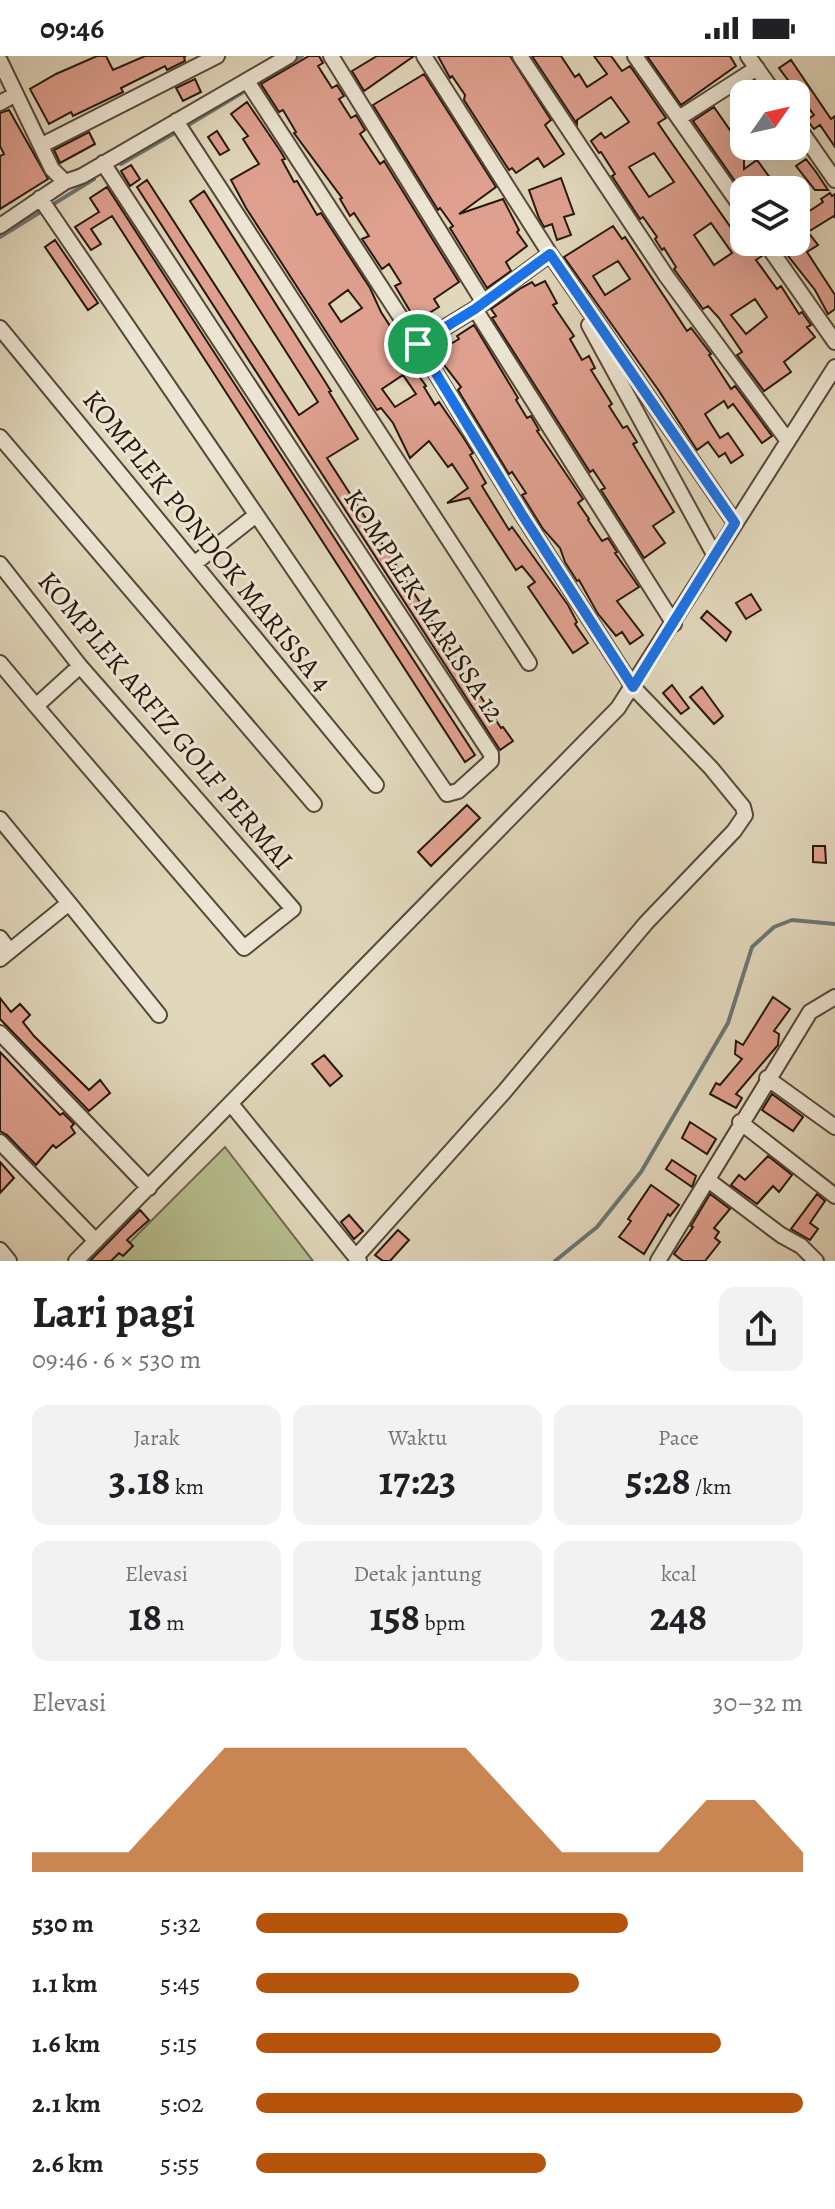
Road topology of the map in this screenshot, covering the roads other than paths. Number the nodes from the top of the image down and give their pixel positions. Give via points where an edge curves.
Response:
1 (217, 56) edge
2 (289, 56) edge
3 (331, 56) edge
4 (424, 56) edge
5 (520, 56) edge
6 (635, 56) edge
7 (0, 61) edge
8 (753, 62) edge
9 (765, 80) edge
10 (247, 81) junction
11 (16, 94) junction
12 (0, 103) edge
13 (679, 118) junction
14 (176, 121) junction
15 (810, 144) edge
16 (42, 145) junction
17 (103, 163) junction
18 (835, 180) edge
19 (65, 182) junction
20 (730, 191) edge
21 (44, 205) junction
22 (0, 226) edge
23 (550, 254) junction
24 (775, 256) edge
25 (479, 306) junction
26 (0, 328) edge
27 (835, 342) edge
28 (418, 344) junction
29 (835, 367) edge
30 (0, 437) edge
31 (788, 441) junction
32 (256, 515) junction
33 (735, 523) junction
34 (715, 556) junction
35 (0, 564) edge
36 (194, 564) junction
37 (674, 624) junction
38 (0, 663) edge
39 (529, 663) dead end
40 (80, 666) junction
41 (633, 687) junction
42 (36, 706) junction
43 (376, 785) dead end
44 (314, 804) dead end
45 (0, 819) edge
46 (69, 903) junction
47 (0, 938) edge
48 (5, 955) edge
49 (835, 997) edge
50 (159, 1015) dead end
51 (0, 1033) edge
52 (767, 1078) junction
53 (231, 1104) junction
54 (740, 1122) junction
55 (835, 1127) edge
56 (0, 1142) edge
57 (708, 1180) junction
58 (149, 1188) junction
59 (835, 1196) edge
60 (96, 1241) junction
61 (0, 1250) edge
62 (358, 1259) edge
63 (9, 1261) edge
64 (76, 1261) edge
65 (658, 1261) edge
66 (816, 1261) edge

1 - 16 street
2 - 10 street
3 - 25 street
4 - 23 street
5 - 31 street via 667,277
6 - 13 street
7 - 11 street
8 - 9 street
8 - 13 street
10 - 14 street
10 - 28 street
11 - 12 street
11 - 16 street
13 - 20 street
14 - 17 street
14 - 39 street
15 - 18 street
16 - 19 street via 52,169
17 - 19 street
17 - 32 street, KOMPLEK MARISSA 12 via 491,754 491,761 458,791 447,794
19 - 21 street
21 - 22 street
21 - 32 street, KOMPLEK MARISSA 12
23 - 25 street
23 - 33 street
23 - 34 street
24 - 27 street
25 - 28 street
25 - 37 street
26 - 36 street, KOMPLEK PONDOK MARISSA 4
28 - 41 street
29 - 31 street
30 - 44 street
31 - 33 street
32 - 36 street
33 - 34 street
34 - 37 street
35 - 40 street, KOMPLEK ARFIZ GOLF PERMAI
36 - 43 street, KOMPLEK PONDOK MARISSA 4
37 - 41 street
38 - 42 street
40 - 42 street
40 - 42 street, KOMPLEK ARFIZ GOLF PERMAI via 293,909 244,948
41 - 53 street via 603,726
41 - 62 street via 711,768 745,815
45 - 46 street
46 - 48 street
46 - 50 street
47 - 48 street
49 - 52 street via 810,1012
51 - 58 street
52 - 54 street
52 - 55 street
53 - 58 street
53 - 62 street
54 - 57 street
54 - 59 street
56 - 60 street
57 - 65 street
57 - 66 street
58 - 60 street
60 - 64 street
61 - 63 street

